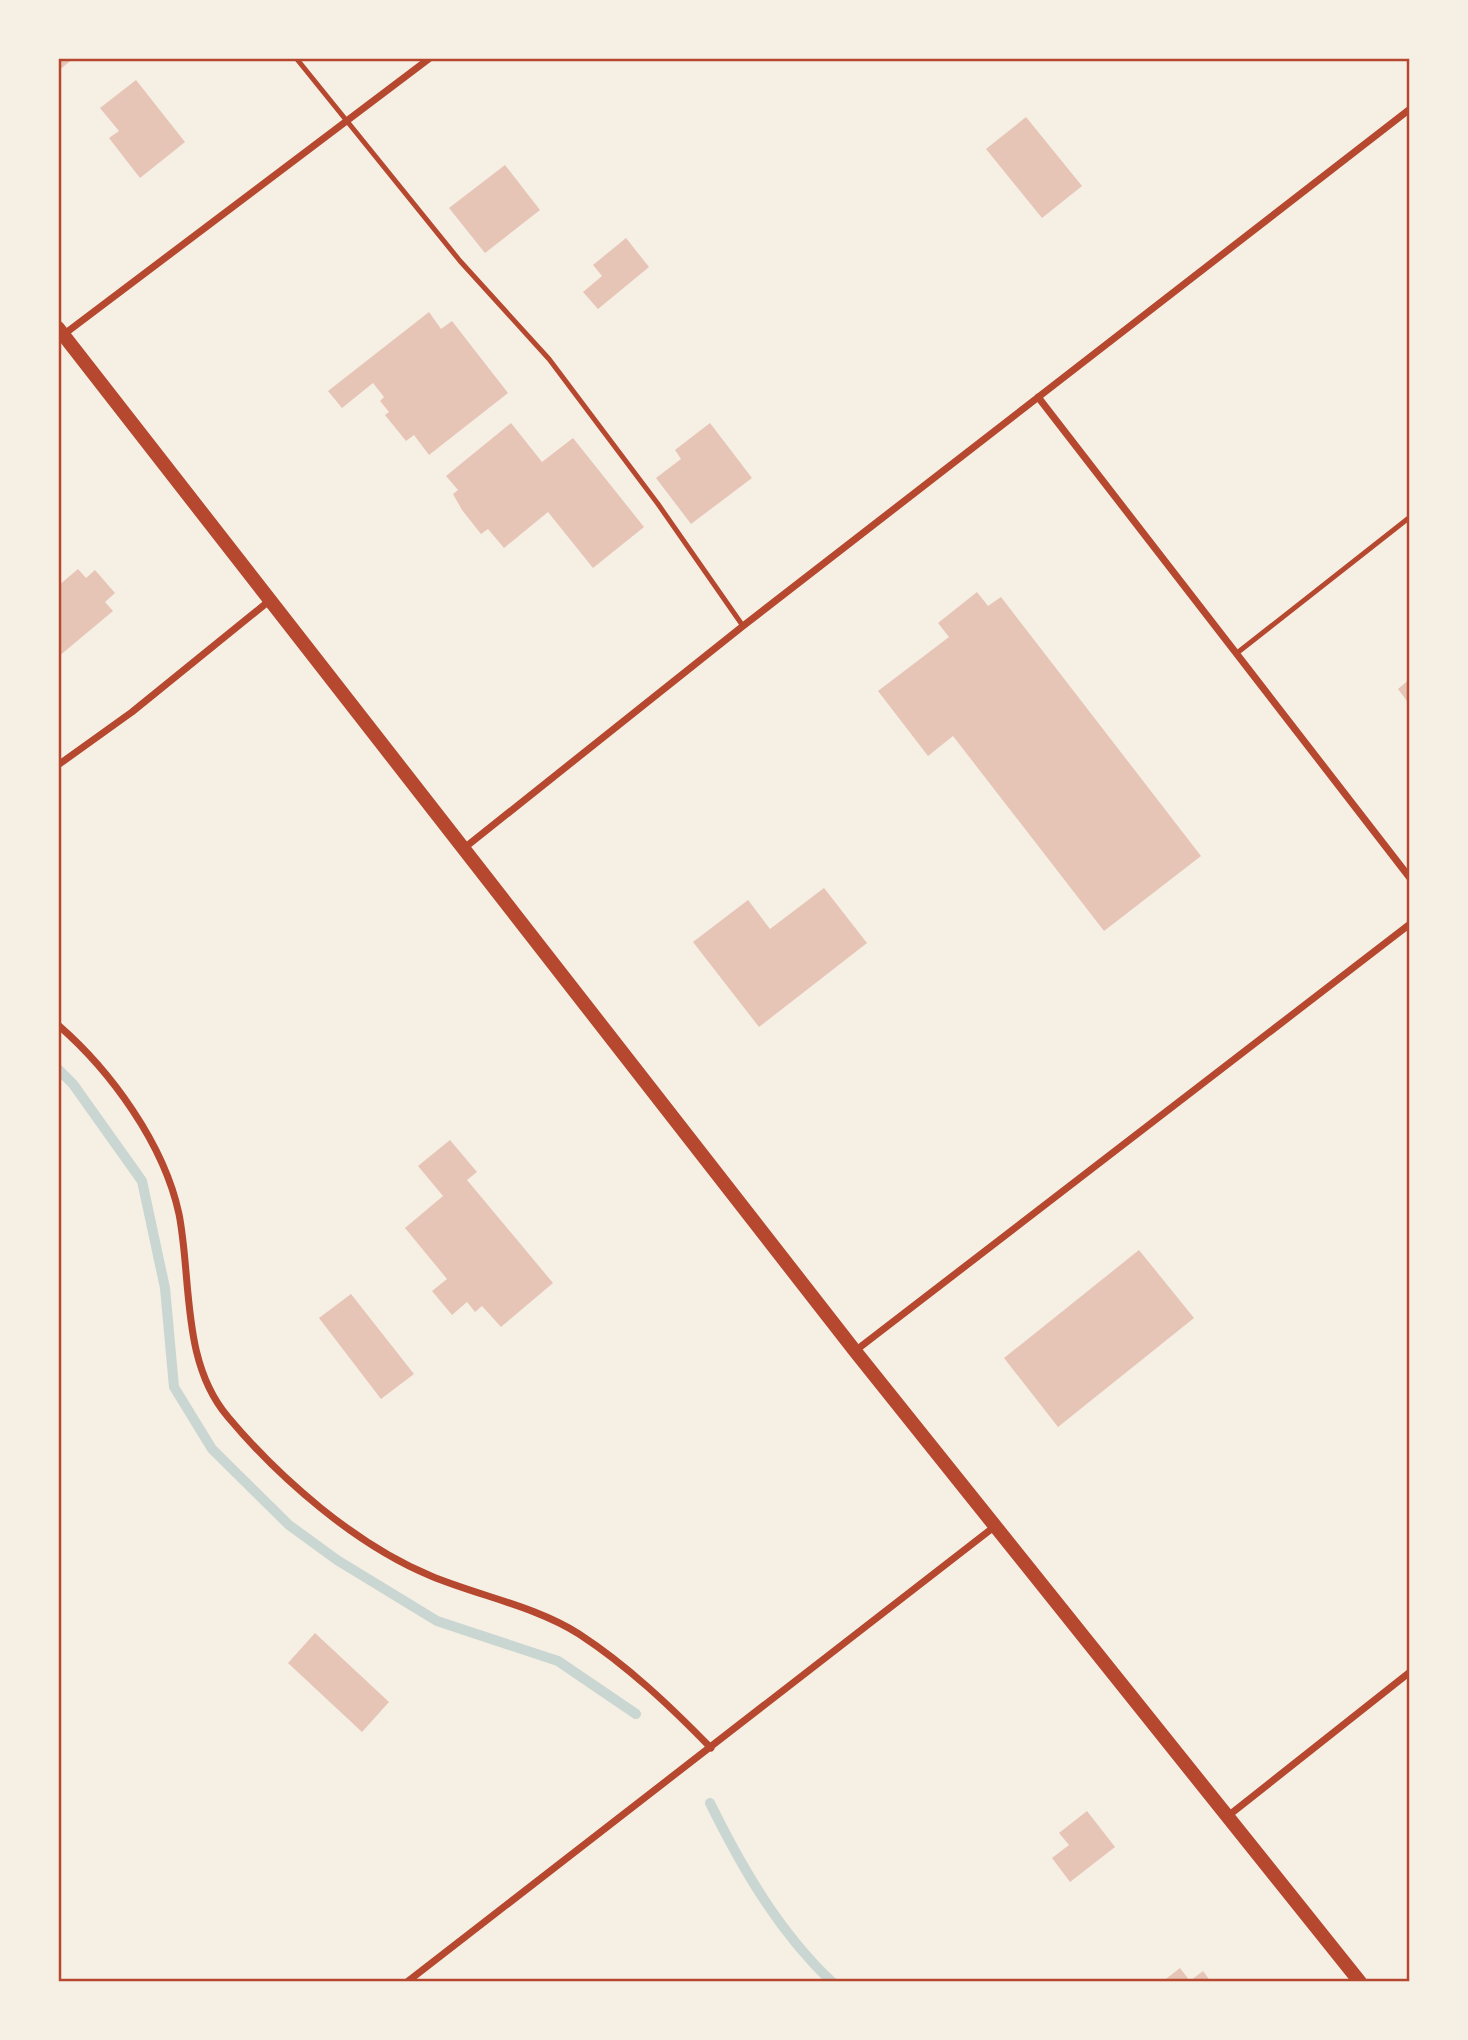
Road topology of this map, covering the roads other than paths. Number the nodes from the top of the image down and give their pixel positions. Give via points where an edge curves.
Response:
1 (296, 58) edge
2 (429, 58) edge
3 (1410, 108) edge
4 (344, 121) junction
5 (60, 332) edge
6 (1038, 397) junction
7 (1410, 517) edge
8 (269, 601) junction
9 (743, 626) junction
10 (1237, 653) junction
11 (58, 765) edge
12 (463, 849) junction
13 (1410, 878) edge
14 (1410, 924) edge
15 (58, 1024) edge
16 (855, 1351) junction
17 (994, 1527) junction
18 (1410, 1672) edge
19 (711, 1748) junction
20 (1228, 1816) junction
21 (407, 1982) edge
22 (1360, 1982) edge

1 - 4 lane
2 - 4 street
3 - 6 street
4 - 5 street
4 - 9 lane via 549,359
5 - 8 main road
6 - 9 street
6 - 10 street
7 - 10 lane
8 - 11 street via 132,712
8 - 12 main road
9 - 12 street
10 - 13 street
12 - 16 main road
14 - 16 street
15 - 19 street via 110,1082 160,1162 179,1215 197,1357 216,1400 241,1432 276,1469 382,1552 430,1576 545,1616 578,1633 657,1692
16 - 17 main road
17 - 19 street
17 - 20 main road
18 - 20 street
19 - 21 street
20 - 22 main road

